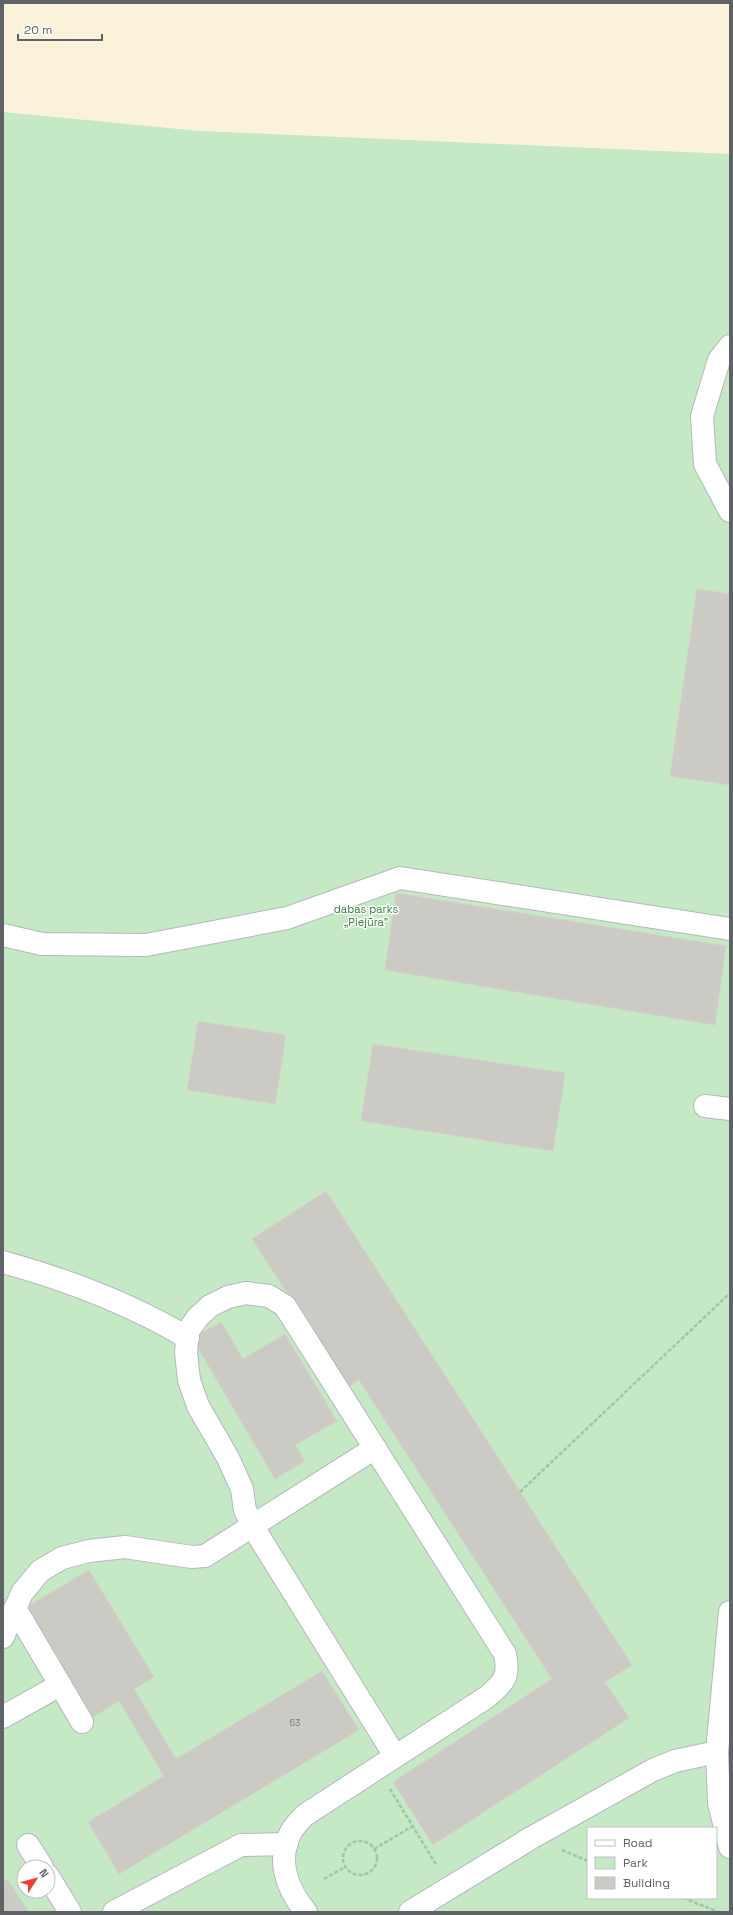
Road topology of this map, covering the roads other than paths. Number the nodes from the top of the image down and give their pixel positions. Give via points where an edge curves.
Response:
1 (730, 346) edge
2 (730, 512) edge
3 (730, 929) edge
4 (3, 935) edge
5 (705, 1106) dead end
6 (730, 1109) edge
7 (3, 1262) edge
8 (188, 1338) junction
9 (374, 1448) junction
10 (253, 1527) junction
11 (15, 1608) junction
12 (730, 1612) edge
13 (3, 1637) edge
14 (60, 1685) junction
15 (3, 1717) edge
16 (82, 1722) dead end
17 (717, 1752) junction
18 (386, 1761) junction
19 (287, 1844) junction
20 (28, 1845) dead end
21 (730, 1847) edge
22 (37, 1859) edge
23 (56, 1889) edge
24 (70, 1912) edge
25 (114, 1912) edge
26 (306, 1912) edge
27 (410, 1912) edge

1 - 2 lane via 720,360 702,416 705,464
3 - 4 lane via 400,878 287,918 146,945 42,944
5 - 6 lane
7 - 8 lane via 48,1274 105,1295 153,1317
8 - 9 lane via 188,1331 210,1306 228,1297 246,1293 269,1296 285,1306
8 - 10 lane via 186,1352 190,1380 198,1406 228,1458 242,1489
9 - 10 lane
9 - 18 lane via 505,1654 508,1669 503,1683 488,1697
10 - 11 lane via 205,1556 192,1557 125,1547 89,1550 62,1558 40,1572 22,1593
10 - 18 lane
11 - 13 lane
11 - 14 lane
12 - 17 lane
14 - 15 lane
14 - 16 lane
17 - 21 lane via 719,1803
17 - 27 lane via 675,1761 653,1770 532,1838
18 - 19 lane via 305,1815 291,1832
19 - 25 lane via 241,1845
19 - 26 lane via 284,1854 285,1874 296,1900
20 - 22 lane
23 - 24 lane

